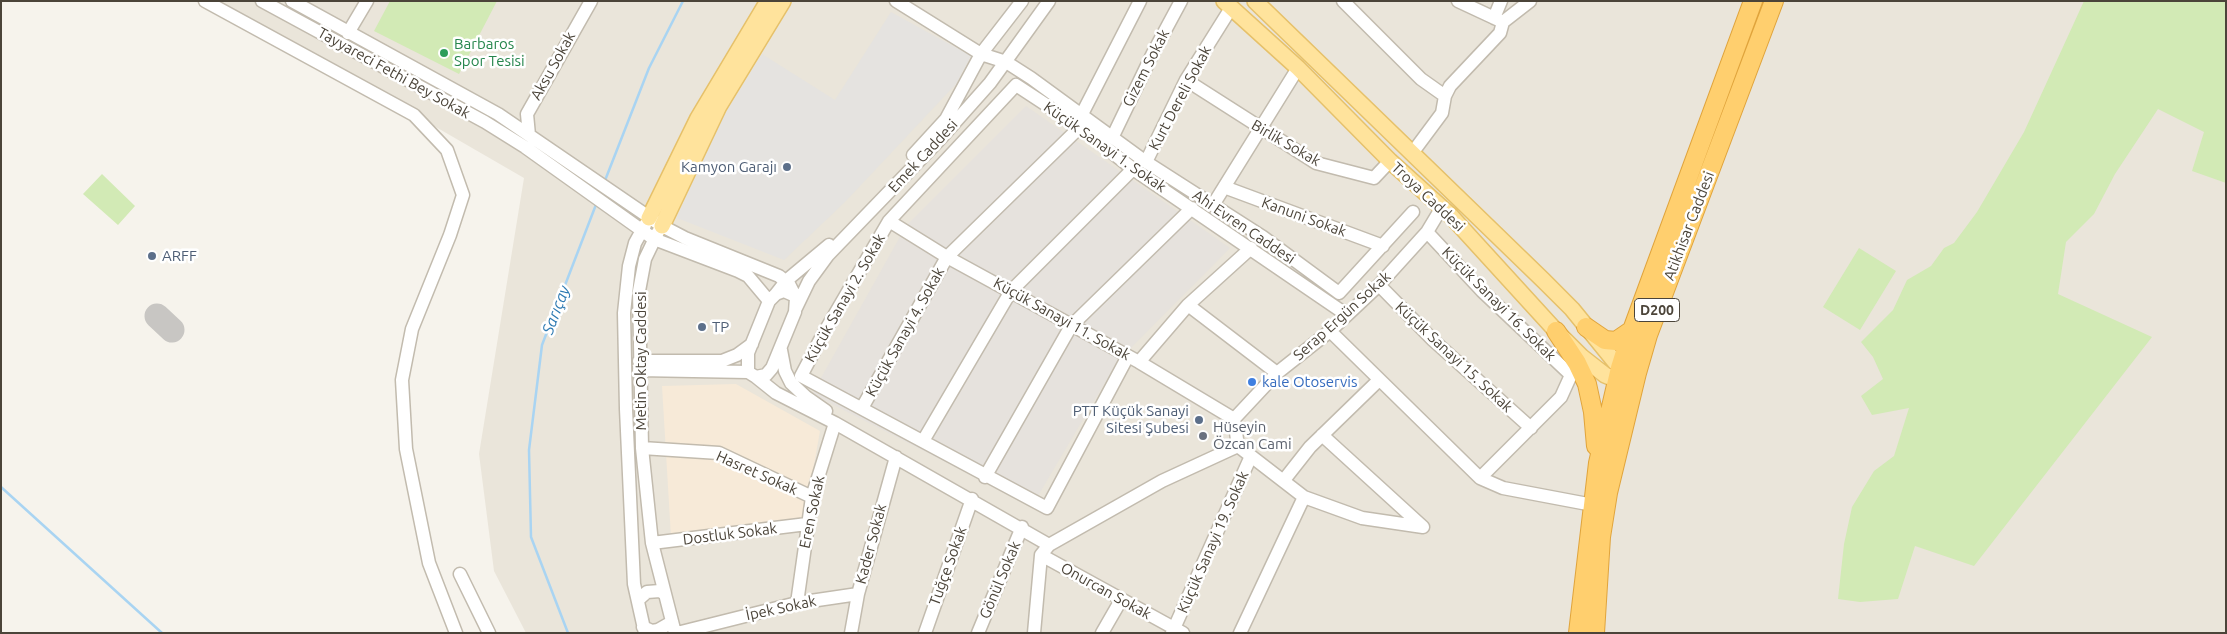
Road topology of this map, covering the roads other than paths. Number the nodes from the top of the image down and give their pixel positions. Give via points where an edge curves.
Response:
1 (205, 1) edge
2 (262, 1) edge
3 (292, 1) edge
4 (367, 1) edge
5 (591, 1) edge
6 (768, 1) edge
7 (783, 1) edge
8 (896, 1) edge
9 (1022, 1) edge
10 (1049, 1) edge
11 (1140, 1) edge
12 (1182, 1) edge
13 (1255, 1) edge
14 (1343, 1) edge
15 (1458, 1) edge
16 (1501, 1) edge
17 (1530, 1) edge
18 (1753, 1) edge
19 (1774, 1) edge
20 (1228, 5) edge
21 (1499, 20) junction
22 (348, 33) junction
23 (981, 54) junction
24 (1006, 62) junction
25 (1298, 68) junction
26 (1186, 80) junction
27 (1445, 96) junction
28 (1082, 114) junction
29 (1080, 127) junction
30 (1261, 130) junction
31 (1113, 136) junction
32 (527, 141) junction
33 (1413, 152) junction
34 (1390, 161) junction
35 (1146, 162) junction
36 (1133, 169) junction
37 (1224, 187) junction
38 (1213, 205) junction
39 (1442, 207) junction
40 (1192, 208) junction
41 (1413, 212) dead end
42 (890, 220) junction
43 (652, 224) junction
44 (639, 230) junction
45 (1427, 232) junction
46 (1383, 246) junction
47 (1251, 248) junction
48 (948, 257) junction
49 (786, 282) junction
50 (1379, 285) junction
51 (1011, 291) junction
52 (772, 298) junction
53 (796, 303) junction
54 (1188, 305) junction
55 (1347, 315) junction
56 (1071, 326) junction
57 (1586, 327) junction
58 (1632, 330) junction
59 (1330, 331) junction
60 (1556, 331) junction
61 (752, 344) junction
62 (780, 349) junction
63 (1134, 359) junction
64 (639, 366) junction
65 (1277, 373) junction
66 (752, 374) junction
67 (1618, 374) junction
68 (1636, 379) junction
69 (1379, 380) junction
70 (862, 408) junction
71 (1234, 419) junction
72 (835, 422) junction
73 (1531, 428) junction
74 (1322, 435) junction
75 (923, 441) junction
76 (1238, 446) junction
77 (642, 448) junction
78 (1251, 456) junction
79 (896, 457) junction
80 (1598, 463) junction
81 (985, 477) junction
82 (1480, 478) junction
83 (1284, 480) junction
84 (1304, 497) junction
85 (812, 498) junction
86 (972, 499) junction
87 (1593, 505) junction
88 (807, 524) junction
89 (1022, 527) junction
90 (652, 543) junction
91 (1045, 550) junction
92 (460, 574) dead end
93 (665, 594) junction
94 (858, 594) junction
95 (638, 600) junction
96 (1121, 600) junction
97 (797, 603) junction
98 (674, 629) edge
99 (644, 630) edge
100 (1177, 631) edge
101 (456, 633) edge
102 (489, 633) edge
103 (851, 633) edge
104 (924, 633) edge
105 (978, 633) edge
106 (1034, 633) edge
107 (1102, 633) edge
108 (1240, 633) edge
109 (1578, 633) edge
110 (1595, 633) edge

1 - 101 street via 414,115 448,150 463,195 412,329 402,380 406,450 429,563
2 - 32 street, Tayyareci Fethi Bey Sokak via 485,122
3 - 22 street, Tayyareci Fethi Bey Sokak
4 - 22 street
5 - 32 street, Aksu Sokak via 527,114
6 - 43 main road, Metin Oktay Caddesi via 698,118
7 - 43 main road, Metin Oktay Caddesi
8 - 23 street, Ahi Evren Caddesi
9 - 23 street
10 - 24 street, Emek Caddesi
11 - 28 street
12 - 31 street, Gizem Sokak via 1153,52
13 - 33 main road, Troya Caddesi
14 - 27 street via 1421,78
15 - 21 street
16 - 21 street
17 - 21 street
18 - 58 highway, Atikhisar Caddesi / D200
19 - 68 highway, Atikhisar Caddesi / D200 via 1648,335
20 - 25 main road, Troya Caddesi
20 - 26 street, Kurt Dereli Sokak
21 - 27 street via 1500,32 1450,86
22 - 32 street, Tayyareci Fethi Bey Sokak via 482,106
23 - 24 street, Ahi Evren Caddesi
23 - 49 street via 946,119 831,242
24 - 28 street, Ahi Evren Caddesi
24 - 53 street, Emek Caddesi via 941,138 828,255
25 - 30 street
25 - 34 main road, Troya Caddesi
26 - 30 street, Birlik Sokak
26 - 35 street, Kurt Dereli Sokak
27 - 33 street via 1442,113
28 - 31 street, Ahi Evren Caddesi
29 - 36 street, Küçük Sanayi 1. Sokak
29 - 42 street, Küçük Sanayi 1. Sokak via 1016,85
29 - 48 street, Küçük Sanayi 4. Sokak
30 - 34 street, Birlik Sokak via 1316,163 1374,178
30 - 37 street
31 - 35 street, Ahi Evren Caddesi
32 - 43 street
32 - 44 street
33 - 57 main road, Troya Caddesi via 1548,285
34 - 39 main road, Troya Caddesi
35 - 38 street, Ahi Evren Caddesi
36 - 40 street, Küçük Sanayi 1. Sokak
36 - 51 street
37 - 38 street
37 - 46 street, Kanuni Sokak
38 - 46 street, Ahi Evren Caddesi via 1339,293
39 - 45 street, Serap Ergün Sokak
39 - 60 main road, Troya Caddesi
40 - 47 street, Küçük Sanayi 1. Sokak
40 - 56 street
41 - 46 street
42 - 48 street, Küçük Sanayi 11. Sokak
42 - 70 street, Küçük Sanayi 2. Sokak via 801,376
43 - 44 street, Metin Oktay Caddesi
43 - 49 street via 779,276
43 - 52 street via 748,276
43 - 64 street, Metin Oktay Caddesi via 639,291
44 - 95 street, Metin Oktay Caddesi via 629,266 624,313 634,584
45 - 50 street, Serap Ergün Sokak
45 - 73 street, Küçük Sanayi 16. Sokak via 1482,291 1571,375 1561,397
47 - 54 street
47 - 55 street, Küçük Sanayi 1. Sokak
48 - 51 street, Küçük Sanayi 11. Sokak
48 - 70 street, Küçük Sanayi 4. Sokak
49 - 52 street
49 - 53 street
50 - 55 street, Serap Ergün Sokak
50 - 73 street, Küçük Sanayi 15. Sokak via 1433,340
51 - 56 street, Küçük Sanayi 11. Sokak
51 - 75 street
52 - 53 street via 784,291 789,292
52 - 61 street
53 - 62 street, Emek Caddesi
54 - 63 street
54 - 65 street
55 - 59 street, Serap Ergün Sokak
56 - 63 street, Küçük Sanayi 11. Sokak
56 - 81 street
57 - 58 highway via 1605,340 1616,341
57 - 67 main road, Troya Caddesi
58 - 67 highway, Atikhisar Caddesi / D200
59 - 65 street, Serap Ergün Sokak
59 - 69 street
60 - 67 main road, Troya Caddesi via 1582,357
60 - 80 highway via 1577,363 1586,384 1593,412
61 - 64 street via 722,361
61 - 66 street via 747,358
62 - 66 street, Emek Caddesi via 769,372 761,377
62 - 72 street via 791,383
63 - 71 street, Küçük Sanayi 11. Sokak
63 - 81 street via 1047,508
64 - 66 street
64 - 77 street, Metin Oktay Caddesi
65 - 71 street, Serap Ergün Sokak
66 - 72 street via 776,393
67 - 68 main road, Troya Caddesi
67 - 80 highway, Atikhisar Caddesi / D200
68 - 110 highway, Atikhisar Caddesi / D200 via 1613,468 1604,520
69 - 74 street
69 - 82 street
70 - 75 street
71 - 76 street
72 - 79 street, Onurcan Sokak
72 - 85 street, Eren Sokak
73 - 82 street
74 - 83 street
74 - 84 street via 1423,527 1362,518
75 - 81 street
76 - 78 street
76 - 91 street via 1162,481
77 - 85 street, Hasret Sokak via 719,453
77 - 90 street, Metin Oktay Caddesi
78 - 83 street
78 - 100 street, Küçük Sanayi 19. Sokak
79 - 86 street, Onurcan Sokak
79 - 94 street, Kader Sokak
80 - 87 highway, Atikhisar Caddesi / D200
82 - 87 street via 1503,488
83 - 84 street
84 - 108 street
85 - 88 street, Eren Sokak
86 - 89 street, Onurcan Sokak
86 - 104 street, Tuğçe Sokak
87 - 109 highway, Atikhisar Caddesi / D200
88 - 90 street, Dostluk Sokak
88 - 97 street, Eren Sokak
89 - 91 street, Onurcan Sokak
89 - 105 street, Gönül Sokak
90 - 93 street, Metin Oktay Caddesi
91 - 96 street, Onurcan Sokak
91 - 106 street
92 - 102 street
93 - 95 street via 648,592
93 - 98 street, Metin Oktay Caddesi
94 - 97 street, İpek Sokak
94 - 103 street, Kader Sokak
95 - 99 street, Metin Oktay Caddesi
96 - 100 street, Onurcan Sokak
96 - 107 street
97 - 98 street, İpek Sokak
98 - 99 street, İpek Sokak

